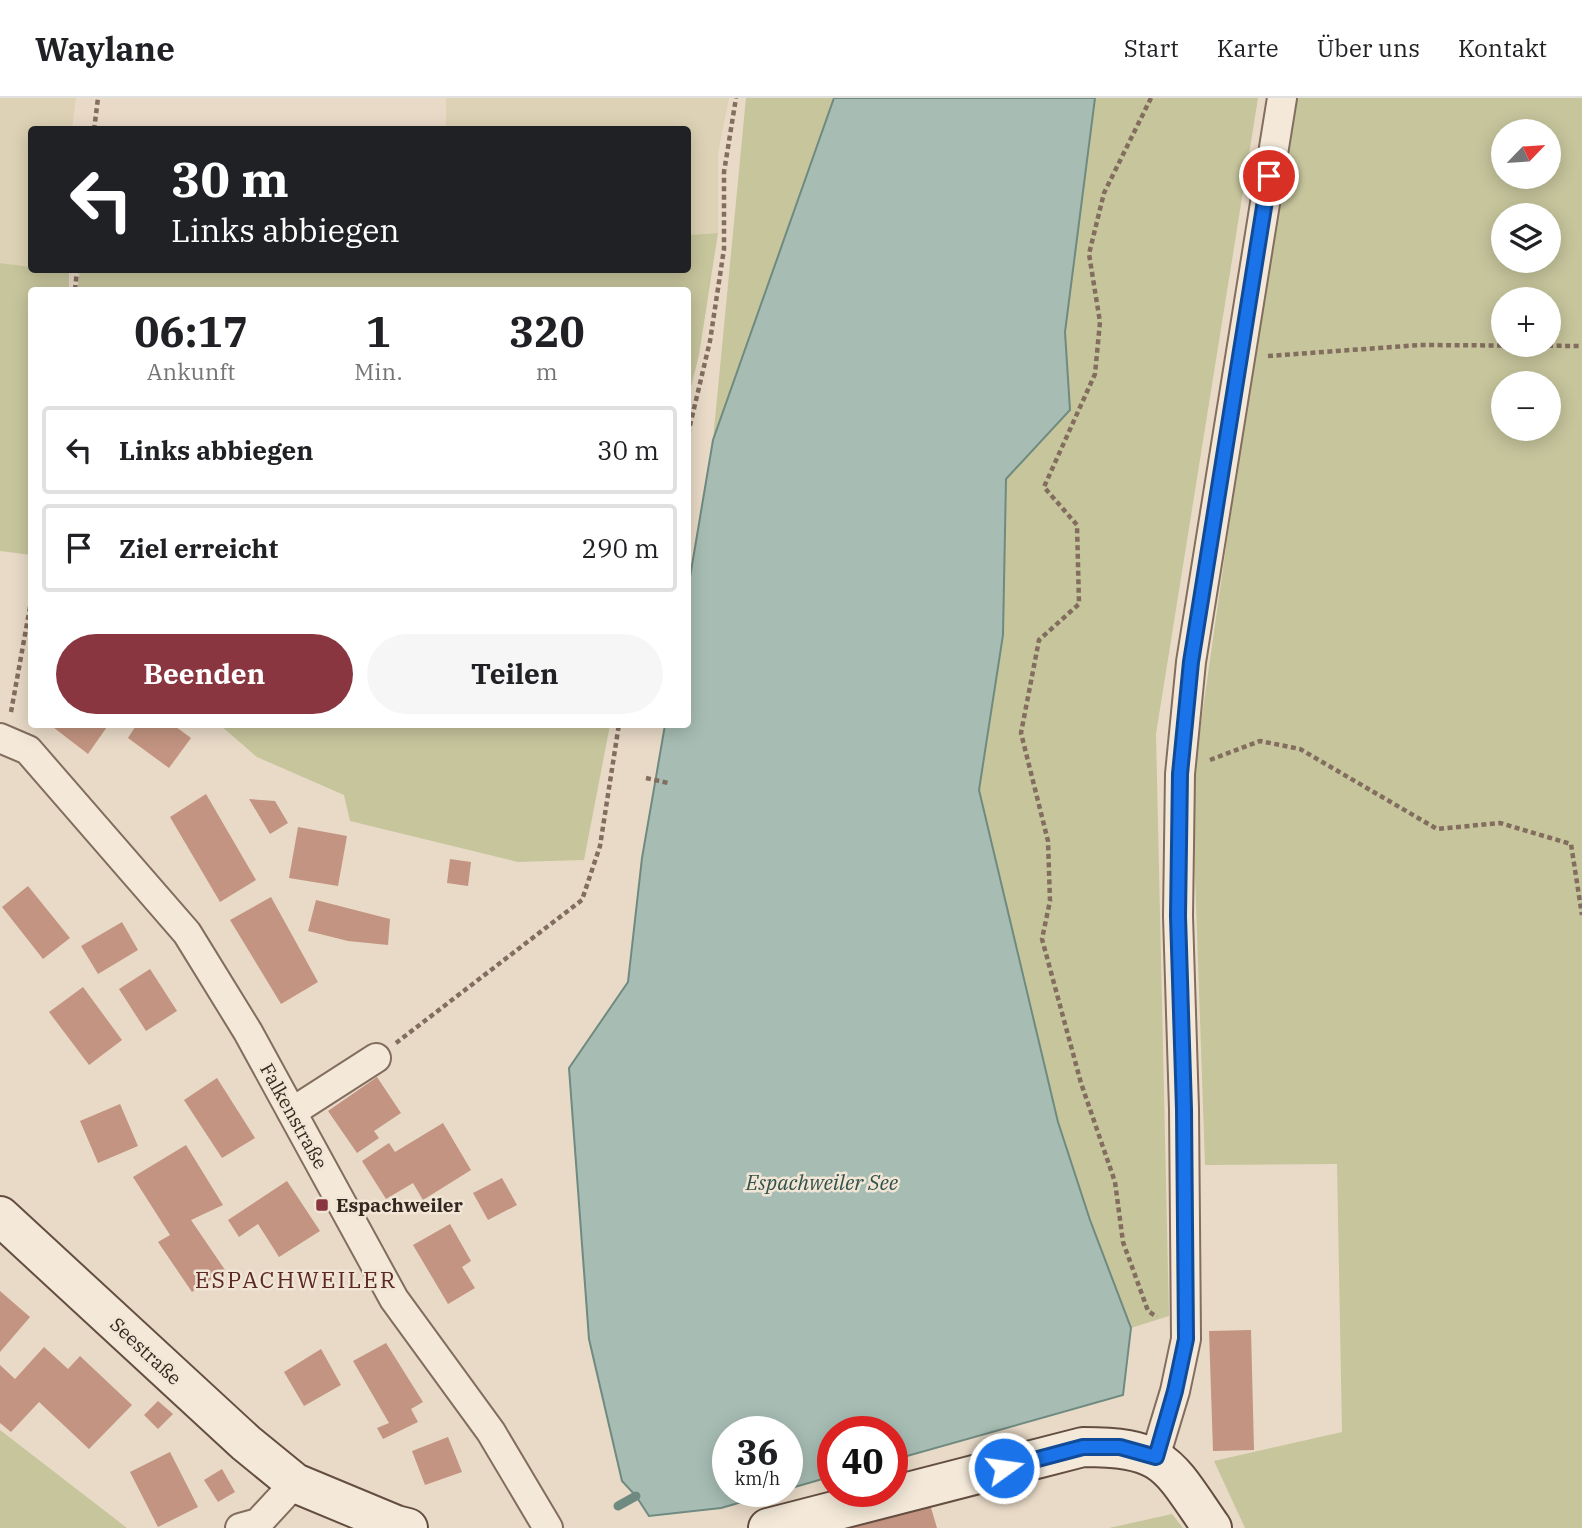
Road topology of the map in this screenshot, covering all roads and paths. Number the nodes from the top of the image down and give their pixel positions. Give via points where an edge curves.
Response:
1 (98, 98) edge
2 (736, 98) edge
3 (1152, 98) edge
4 (1282, 98) edge
5 (94, 126) edge
6 (1582, 346) edge
7 (1240, 358) junction
8 (691, 421) edge
9 (28, 616) edge
10 (618, 728) edge
11 (3, 739) edge
12 (1180, 774) junction
13 (646, 778) dead end
14 (668, 783) dead end
15 (1582, 915) edge
16 (376, 1058) joint
17 (292, 1112) junction
18 (0, 1216) edge
19 (1186, 1339) junction
20 (1156, 1457) junction
21 (295, 1483) junction
22 (240, 1528) edge
23 (408, 1528) edge
24 (548, 1528) edge
25 (768, 1528) edge
26 (1212, 1528) edge

1 - 5 path
2 - 8 path via 724,172 724,248 710,341
3 - 19 path via 1104,193 1089,254 1100,322 1095,374 1044,487 1077,526 1079,604 1039,640 1021,733 1048,841 1050,901 1042,939 1081,1083 1115,1182 1123,1242 1148,1311
4 - 7 street
6 - 7 path via 1420,345
7 - 12 street via 1191,662
9 - 11 path
10 - 16 path via 600,846 582,900
11 - 17 street, Falkenstraße via 29,750 187,933
12 - 15 path via 1260,741 1300,749 1437,829 1500,823 1571,844
12 - 19 street via 1178,916
13 - 14 path
16 - 17 street
17 - 24 street, Falkenstraße via 394,1299 491,1432
18 - 21 street, Seestraße
19 - 20 street
20 - 25 street via 1120,1447 1083,1447
20 - 26 street via 1179,1479
21 - 22 street via 258,1523
21 - 23 street, Seestraße

